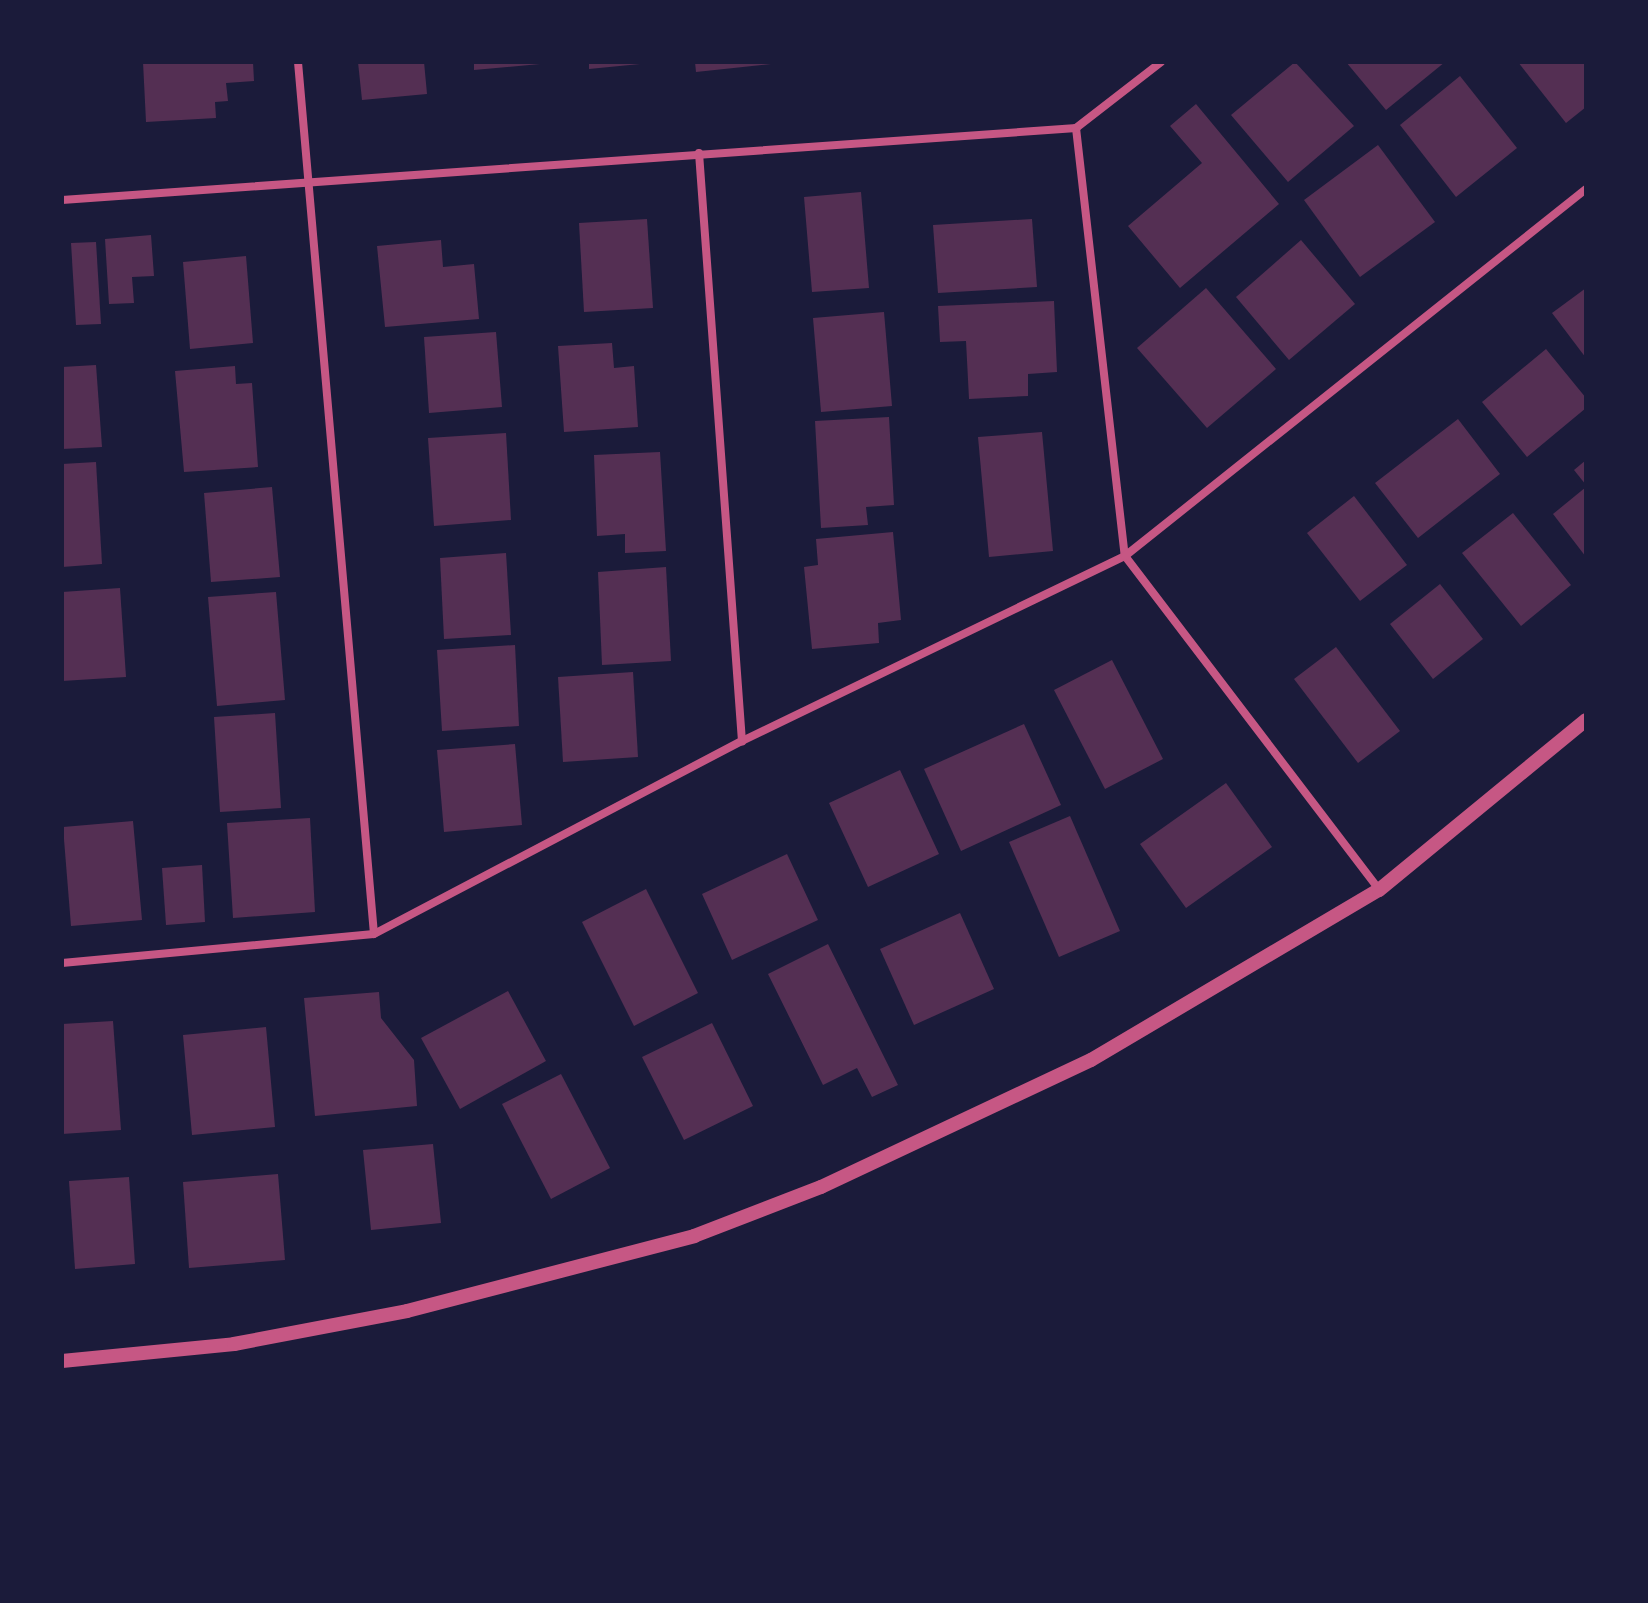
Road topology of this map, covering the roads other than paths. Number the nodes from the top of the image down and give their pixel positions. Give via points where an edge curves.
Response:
1 (298, 62) edge
2 (1161, 62) edge
3 (1076, 128) junction
4 (699, 153) junction
5 (304, 180) junction
6 (1586, 189) edge
7 (62, 200) edge
8 (1125, 556) junction
9 (1586, 720) edge
10 (742, 741) junction
11 (1379, 890) junction
12 (374, 934) junction
13 (62, 963) edge
14 (62, 1361) edge

1 - 5 street
2 - 3 street
3 - 4 street
3 - 8 street
4 - 5 street
4 - 10 street
5 - 7 street
5 - 12 street
6 - 8 street
8 - 10 street
8 - 11 street
9 - 11 street
10 - 12 street
11 - 14 street via 1091,1060 957,1127 694,1236 407,1311 234,1344
12 - 13 street

